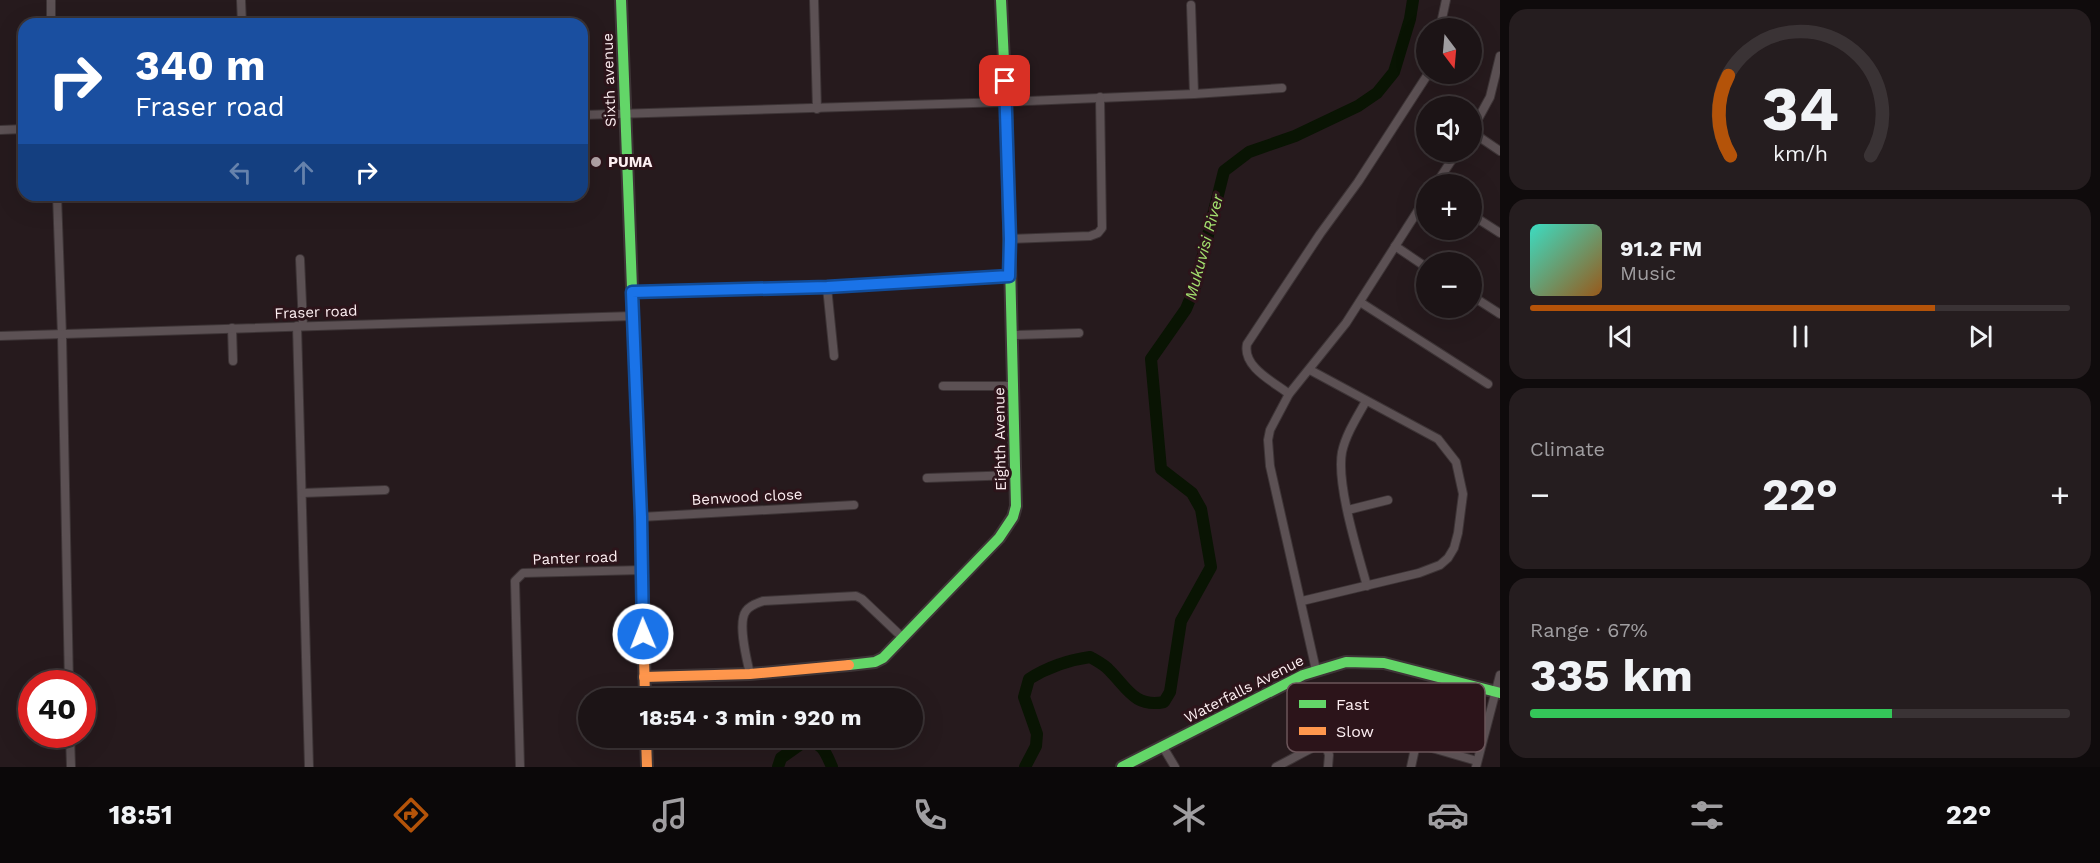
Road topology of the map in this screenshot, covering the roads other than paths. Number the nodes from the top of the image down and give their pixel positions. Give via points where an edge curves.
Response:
1 (51, 0) edge
2 (241, 0) edge
3 (621, 0) edge
4 (814, 0) edge
5 (1001, 0) edge
6 (1446, 0) edge
7 (1191, 5) dead end
8 (51, 18) edge
9 (242, 18) edge
10 (1442, 18) edge
11 (1500, 56) edge
12 (1498, 76) edge
13 (1423, 84) edge
14 (1282, 88) dead end
15 (1194, 94) junction
16 (1100, 97) junction
17 (1006, 102) junction
18 (817, 109) junction
19 (1482, 112) edge
20 (626, 113) junction
21 (588, 115) edge
22 (18, 129) edge
23 (0, 130) edge
24 (1482, 138) edge
25 (1500, 151) edge
26 (57, 201) edge
27 (1416, 213) edge
28 (1482, 222) edge
29 (1500, 234) edge
30 (1010, 239) junction
31 (1395, 246) junction
32 (300, 259) dead end
33 (1416, 260) edge
34 (1009, 276) junction
35 (827, 287) junction
36 (632, 292) junction
37 (1360, 302) junction
38 (1482, 302) edge
39 (1500, 314) edge
40 (633, 316) junction
41 (300, 326) junction
42 (232, 328) junction
43 (1079, 333) dead end
44 (1012, 335) junction
45 (0, 336) edge
46 (62, 336) junction
47 (834, 356) dead end
48 (233, 361) dead end
49 (1310, 370) junction
50 (1488, 384) dead end
51 (943, 386) dead end
52 (1014, 386) junction
53 (1289, 394) junction
54 (1366, 401) junction
55 (1016, 475) junction
56 (927, 478) dead end
57 (385, 490) dead end
58 (302, 493) junction
59 (1388, 500) dead end
60 (854, 505) dead end
61 (1348, 510) junction
62 (641, 517) junction
63 (642, 570) junction
64 (1367, 586) junction
65 (1302, 601) junction
66 (902, 637) junction
67 (69, 670) edge
68 (1316, 670) junction
69 (750, 674) junction
70 (1500, 675) edge
71 (644, 677) junction
72 (1463, 683) edge
73 (644, 688) edge
74 (1497, 692) edge
75 (1485, 733) edge
76 (1163, 747) junction
77 (70, 748) edge
78 (646, 748) edge
79 (1307, 752) edge
80 (1328, 752) edge
81 (1414, 752) edge
82 (1440, 752) edge
83 (1476, 764) edge
84 (71, 767) edge
85 (309, 767) edge
86 (520, 767) edge
87 (647, 767) edge
88 (1122, 767) edge
89 (1175, 767) edge
90 (1276, 767) edge
91 (1328, 767) edge
92 (1411, 767) edge

1 - 8 street
2 - 9 street
3 - 20 street, Sixth avenue
4 - 18 street
5 - 17 street, Eighth Avenue
6 - 10 street
7 - 15 street
11 - 12 street
12 - 19 street
13 - 53 street via 1247,344 1252,365
14 - 15 street
15 - 16 street
16 - 17 street
16 - 30 street via 1102,228 1090,236
17 - 18 street
17 - 30 street, Eighth Avenue
18 - 20 street
20 - 21 street
20 - 36 street, Sixth avenue
22 - 23 street
24 - 25 street
26 - 46 street
27 - 31 street
28 - 29 street
30 - 34 street, Eighth Avenue
31 - 33 street
31 - 37 street
32 - 41 street
34 - 35 street
34 - 44 street, Eighth Avenue
35 - 36 street
35 - 47 street
36 - 40 street, Sixth avenue
37 - 49 street
37 - 50 street
38 - 39 street
40 - 41 street, Fraser road
40 - 62 street, Sixth avenue
41 - 42 street, Fraser road
41 - 58 street
42 - 46 street, Fraser road
42 - 48 street
43 - 44 street
44 - 52 street, Eighth Avenue
45 - 46 street, Fraser road
46 - 67 street
49 - 53 street
49 - 54 street
51 - 52 street
52 - 55 street, Eighth Avenue
53 - 65 street via 1270,430 1268,454
54 - 61 street via 1342,451 1341,475
54 - 64 street via 1438,439 1456,462 1463,494 1455,548 1448,558 1431,570
55 - 56 street
55 - 66 street, Eighth Avenue via 1016,506 999,538
57 - 58 street
58 - 85 street
59 - 61 street
60 - 62 street, Benwood close
61 - 64 street
62 - 63 street, Sixth avenue
63 - 71 street, Sixth avenue
63 - 86 street, Panter road via 523,573 517,578 514,585
64 - 65 street
65 - 68 street
66 - 69 street, Eighth Avenue via 882,658 871,663
66 - 69 street via 856,596 763,601 744,615 744,645
68 - 72 street, Waterfalls Avenue via 1364,661
68 - 76 street, Waterfalls Avenue
69 - 71 street, Eighth Avenue
70 - 74 street
71 - 73 street, Sixth avenue
74 - 75 street
76 - 88 street, Waterfalls Avenue
76 - 89 street
77 - 84 street
78 - 87 street
79 - 90 street
80 - 91 street
81 - 92 street
82 - 83 street

